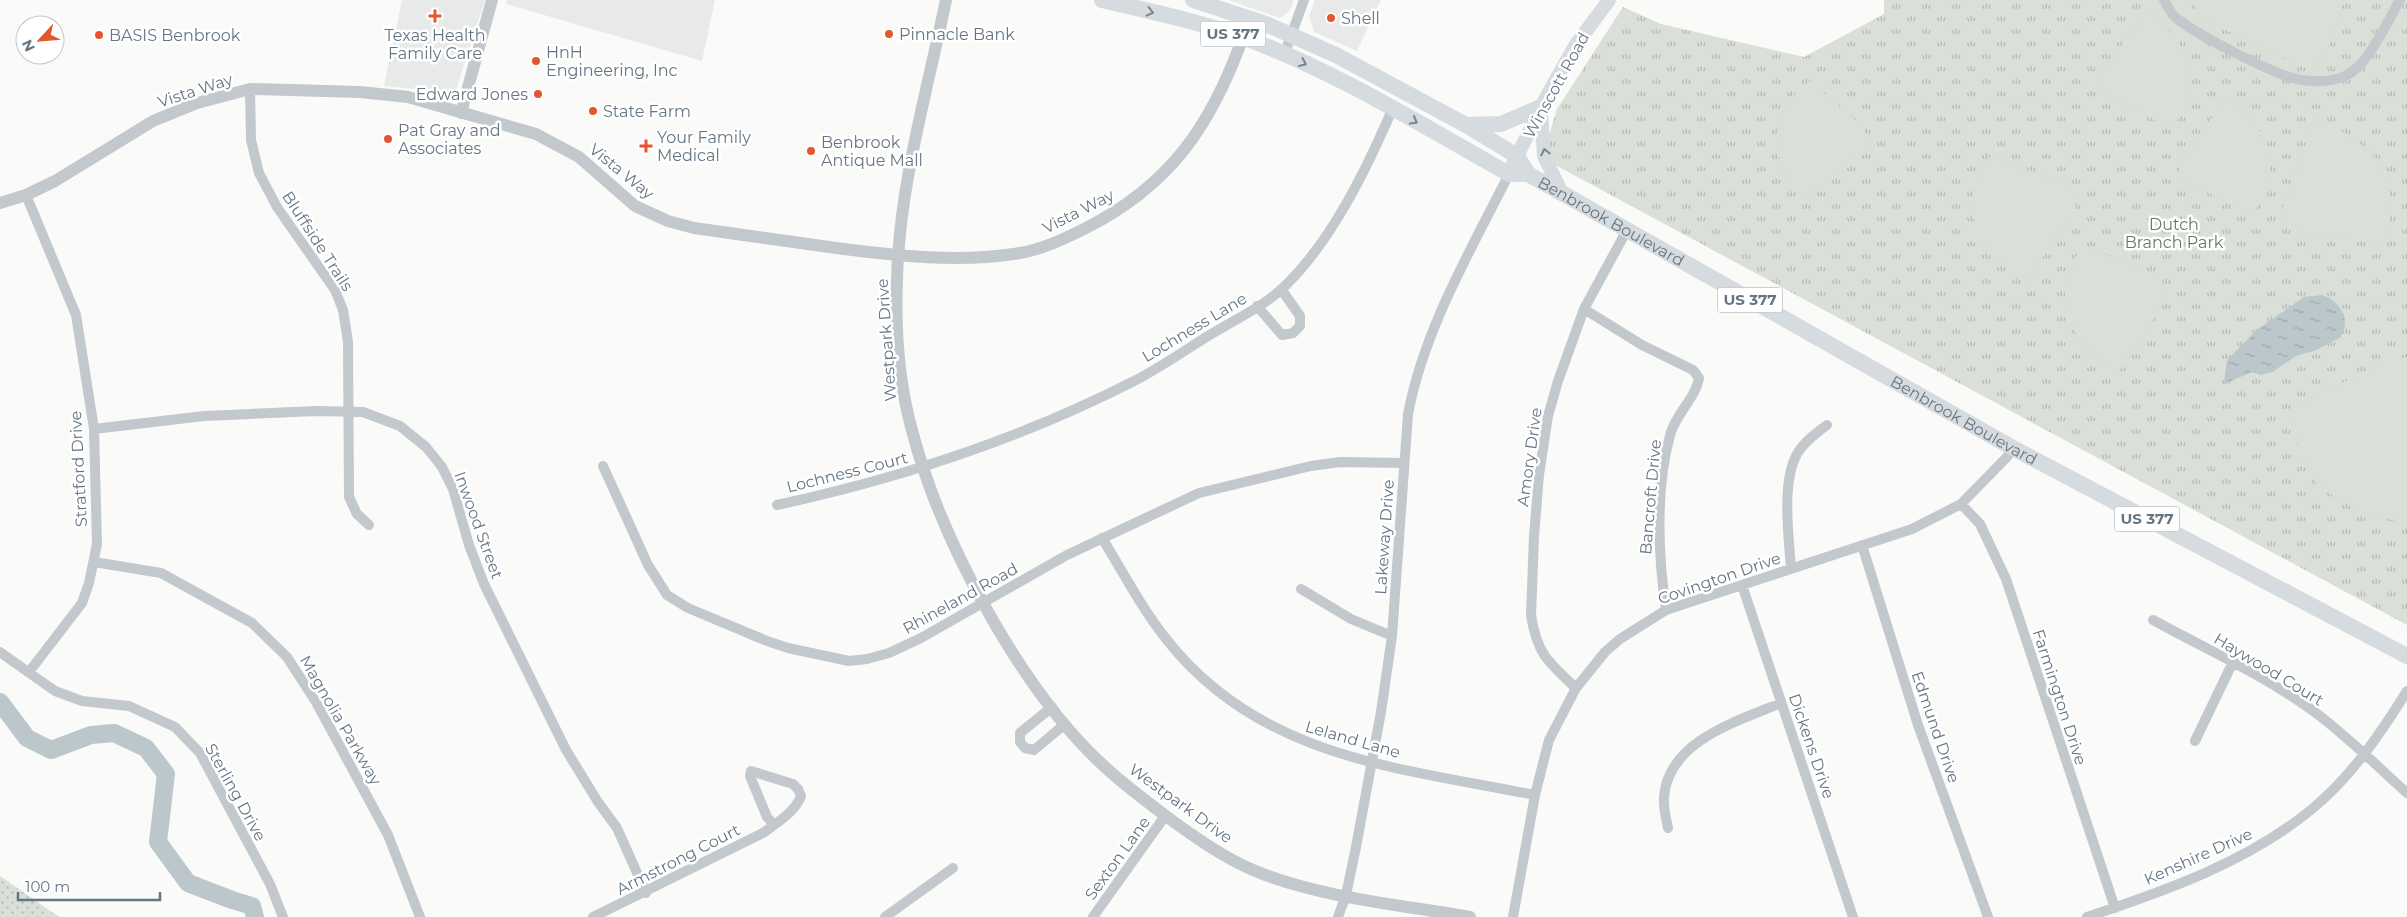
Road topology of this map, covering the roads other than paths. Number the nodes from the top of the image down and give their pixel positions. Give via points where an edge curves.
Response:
1 (492, 0) edge
2 (946, 0) edge
3 (1102, 0) edge
4 (1193, 0) edge
5 (1304, 0) edge
6 (1610, 0) edge
7 (2164, 0) edge
8 (2400, 0) edge
9 (1291, 35) junction
10 (1243, 37) junction
11 (1284, 55) junction
12 (250, 89) junction
13 (1541, 107) junction
14 (1392, 110) junction
15 (461, 113) junction
16 (1466, 125) junction
17 (1518, 156) junction
18 (1508, 174) junction
19 (1528, 174) junction
20 (1562, 193) junction
21 (26, 195) junction
22 (0, 203) edge
23 (1627, 230) junction
24 (898, 257) junction
25 (1281, 289) junction
26 (1257, 306) junction
27 (1584, 309) junction
28 (348, 412) junction
29 (1827, 425) dead end
30 (94, 428) junction
31 (2013, 448) junction
32 (1404, 463) junction
33 (603, 466) dead end
34 (923, 468) junction
35 (1961, 504) junction
36 (778, 505) dead end
37 (369, 525) dead end
38 (1102, 538) junction
39 (1862, 545) junction
40 (94, 562) junction
41 (1791, 569) junction
42 (1742, 584) junction
43 (1301, 589) dead end
44 (984, 601) junction
45 (1666, 610) junction
46 (2153, 620) dead end
47 (1392, 636) junction
48 (0, 652) edge
49 (2407, 656) edge
50 (2232, 664) junction
51 (29, 672) junction
52 (1576, 688) junction
53 (2407, 690) edge
54 (1781, 704) junction
55 (1052, 708) junction
56 (1065, 724) junction
57 (2195, 741) dead end
58 (2364, 754) junction
59 (1371, 763) junction
60 (2407, 793) edge
61 (1535, 795) junction
62 (1165, 816) junction
63 (774, 825) junction
64 (1668, 828) dead end
65 (954, 868) dead end
66 (646, 893) junction
67 (1346, 895) junction
68 (2115, 908) junction
69 (283, 917) edge
70 (420, 917) edge
71 (594, 917) edge
72 (885, 917) edge
73 (1093, 917) edge
74 (1338, 917) edge
75 (1470, 917) edge
76 (1513, 917) edge
77 (1853, 917) edge
78 (1988, 917) edge
79 (2087, 917) edge

1 - 15 street
2 - 24 street, Westpark Drive via 903,204
3 -> 10 highway, Benbrook Boulevard / US 377
4 - 9 highway, US 377
5 - 9 street
6 - 13 main road, Winscott Road via 1575,46
7 - 8 street via 2180,21 2219,43 2284,75 2321,82 2335,80 2354,70 2366,57
9 - 11 street
9 - 16 highway, US 377 via 1336,55
10 - 11 highway, Benbrook Boulevard / US 377
10 - 24 street, Vista Way via 1195,138 1164,175 1099,222 1060,241 1021,253 966,258
11 -> 14 highway, Benbrook Boulevard / US 377
12 - 15 street, Vista Way via 402,96
12 - 21 street, Vista Way via 197,103 153,121 55,181
12 - 28 street, Bluffside Trails via 251,140 259,173 277,207 334,290 343,310 348,342
13 - 16 highway via 1501,124
13 - 17 main road, Winscott Road
20 -> 13 main road via 1544,156
14 -> 18 highway, Benbrook Boulevard / US 377
14 - 25 street, Lochness Lane via 1330,233
15 - 24 street, Vista Way via 500,122 560,145 579,157 635,206 668,221 694,228
16 - 17 highway, US 377
17 - 18 main road, Winscott Road
17 - 19 highway, Benbrook Boulevard
18 - 19 highway, Benbrook Boulevard / US 377
18 - 32 street, Lakeway Drive via 1472,246 1417,373 1408,414
19 - 20 highway, Benbrook Boulevard / US 377
20 - 23 highway, Benbrook Boulevard / US 377
21 - 22 street, Vista Way
21 - 30 street, Stratford Drive via 76,315
23 - 27 street, Amory Drive
23 - 31 highway, Benbrook Boulevard / US 377
24 - 34 street, Westpark Drive via 901,368 912,432
25 - 26 street, Lochness Lane
25 - 26 street via 1300,316 1300,326 1293,333 1282,335
26 - 34 street, Lochness Lane via 1137,379 1080,407
27 - 45 street, Bancroft Drive via 1642,345 1693,370 1699,378 1676,419 1664,471 1660,546
27 - 52 street, Amory Drive via 1548,416 1537,501 1531,615 1541,652
28 - 30 street, Inwood Street via 204,416
28 - 37 street, Bluffside Trails via 350,498 357,514
28 - 66 street, Inwood Street via 363,412 400,426 426,447 442,467 453,489 484,584 566,750 617,828
29 - 41 street via 1803,445 1793,462 1788,500
30 - 40 street, Stratford Drive via 97,544
31 - 35 street, Covington Drive
31 - 49 highway, Benbrook Boulevard / US 377
32 - 38 street, Rhineland Road via 1340,462 1223,486 1199,493
32 - 47 street, Lakeway Drive
33 - 44 street, Rhineland Road via 648,565 667,595 688,608 788,648 834,660 867,659 920,638
34 - 36 street, Lochness Court via 852,489
34 - 44 street, Westpark Drive via 964,565
35 - 39 street, Covington Drive via 1912,529
35 - 68 street, Farmington Drive via 1980,524 2006,579
38 - 44 street, Rhineland Road
38 - 59 street, Leland Lane via 1167,641 1204,679 1244,712 1283,734 1323,750
39 - 41 street, Covington Drive
39 - 78 street, Edmund Drive via 1918,724
40 - 51 street, Stratford Drive via 82,603
40 - 70 street, Magnolia Parkway via 161,574 252,623 288,657 388,835
41 - 42 street, Covington Drive
42 - 45 street, Covington Drive
42 - 54 street, Dickens Drive
43 - 47 street via 1350,619
44 - 55 street, Westpark Drive via 1028,676
45 - 52 street, Covington Drive via 1620,639 1588,670
46 - 50 street, Haywood Court
47 - 59 street, Lakeway Drive
48 - 51 street, Sterling Drive
50 - 57 street
50 - 58 street, Haywood Court via 2314,712
51 - 69 street, Sterling Drive via 55,691 82,701 129,706 175,727 200,753 270,884
52 - 61 street, Covington Drive via 1549,740
53 - 58 street, Kenshire Drive
54 - 64 street via 1713,731 1680,761 1664,794
54 - 77 street, Dickens Drive
55 - 56 street, Westpark Drive
55 - 56 street via 1020,733 1020,742 1025,748 1034,750
56 - 62 street, Westpark Drive via 1104,766
58 - 60 street, Haywood Court
58 - 68 street, Kenshire Drive via 2312,809 2263,844 2198,876
59 - 61 street, Leland Lane
59 - 67 street, Lakeway Drive
61 - 76 street, Covington Drive
62 - 67 street, Westpark Drive via 1198,840 1253,870 1293,885
62 - 73 street, Sexton Lane
63 - 63 street, Armstrong Court via 767,817 750,776 751,771 793,784 801,796 797,806
63 - 66 street, Armstrong Court
65 - 72 street
66 - 71 street, Armstrong Court
67 - 74 street, Lakeway Drive
67 - 75 street, Westpark Drive
68 - 79 street, Kenshire Drive

